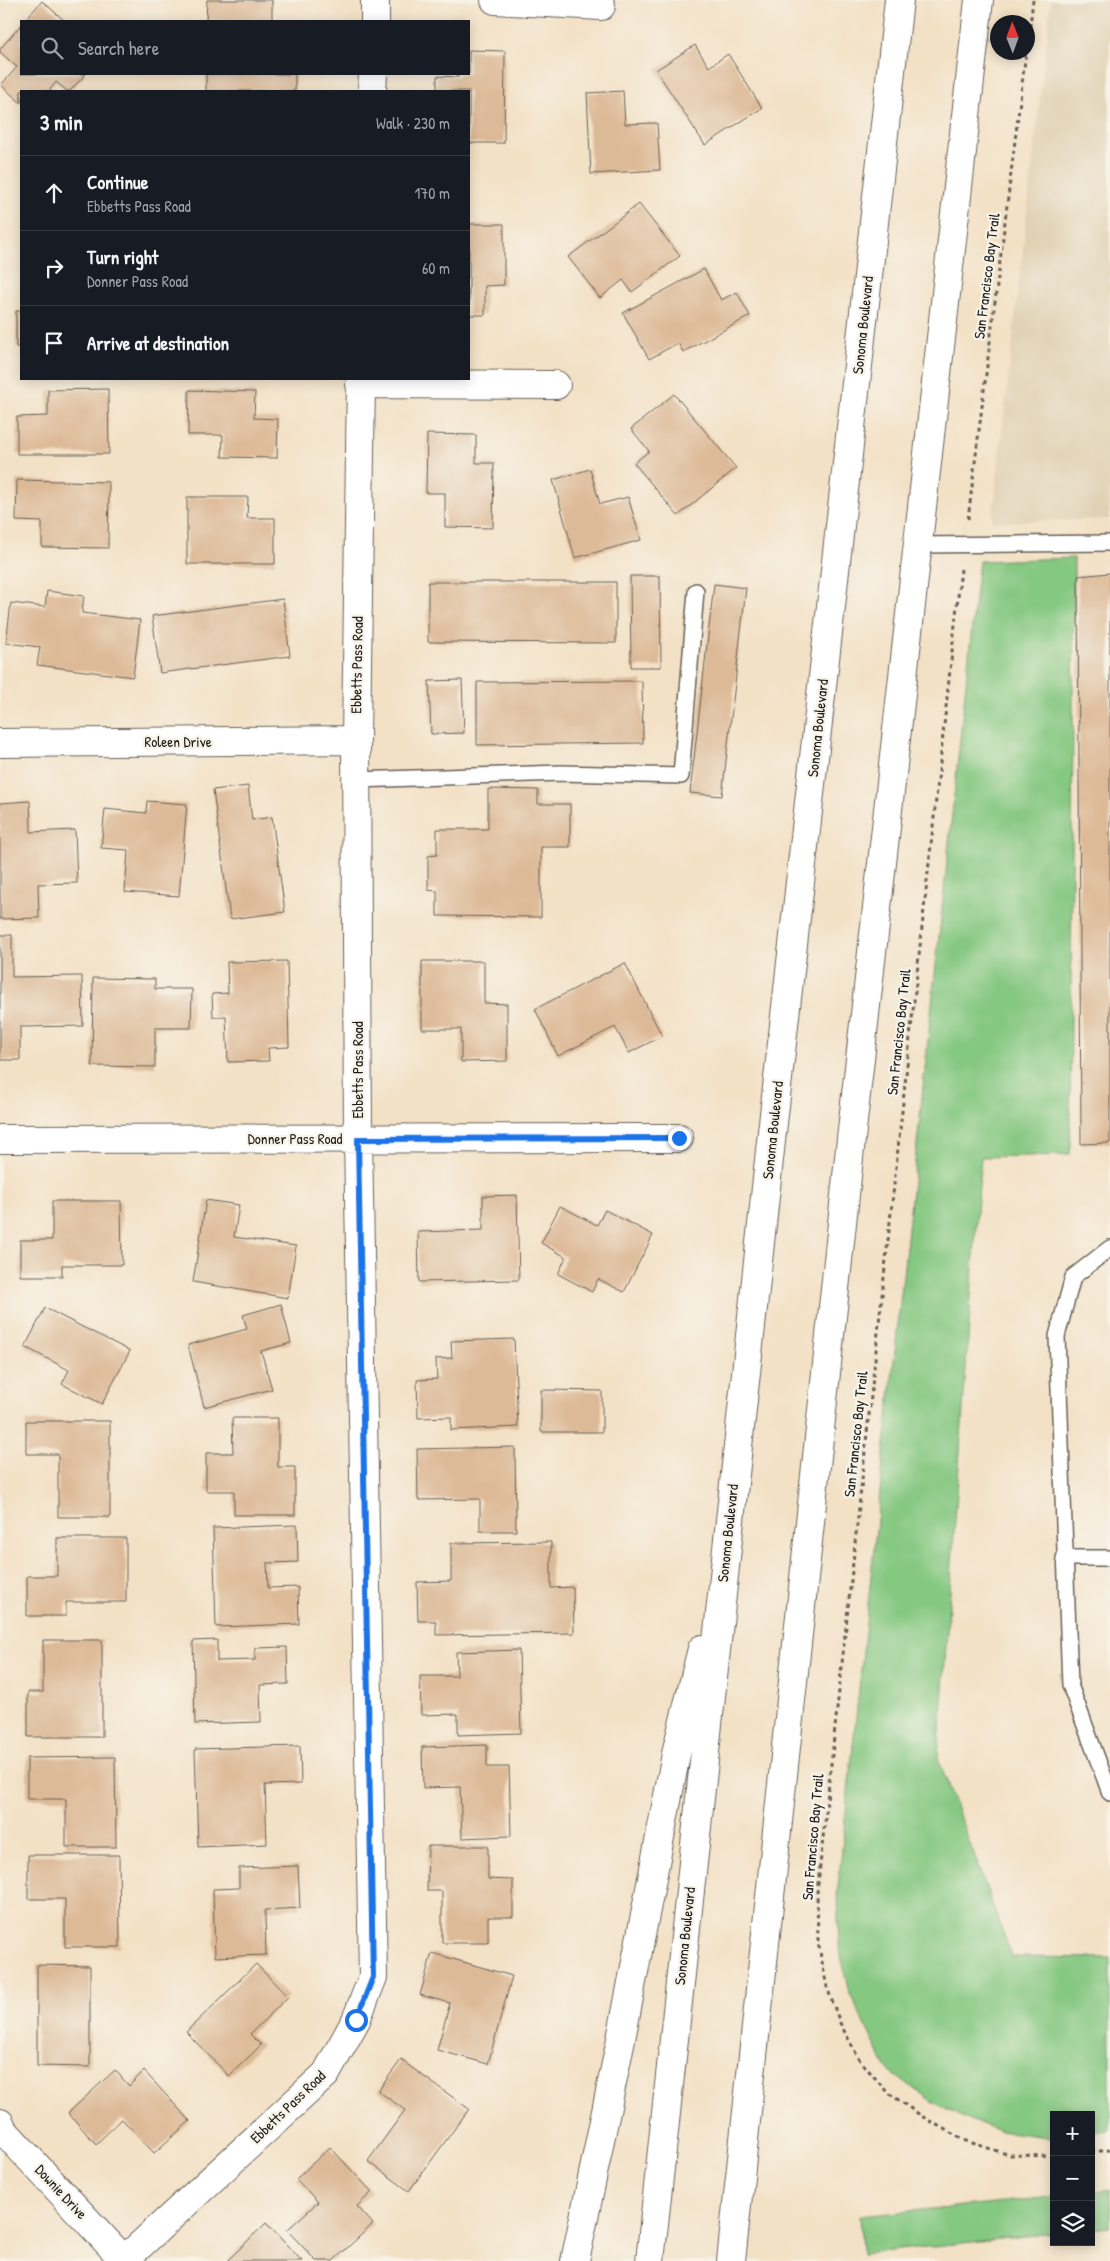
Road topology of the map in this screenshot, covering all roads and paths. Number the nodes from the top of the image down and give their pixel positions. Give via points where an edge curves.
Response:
1 (376, 0) edge
2 (495, 0) edge
3 (899, 0) edge
4 (979, 0) edge
5 (1033, 0) edge
6 (601, 6) dead end
7 (1031, 15) edge
8 (375, 20) edge
9 (1025, 60) edge
10 (373, 75) edge
11 (372, 90) edge
12 (361, 382) edge
13 (556, 385) dead end
14 (970, 503) dead end
15 (1110, 543) edge
16 (918, 545) junction
17 (960, 580) dead end
18 (696, 591) dead end
19 (356, 740) junction
20 (0, 744) edge
21 (356, 780) junction
22 (679, 1138) dead end
23 (0, 1139) edge
24 (358, 1139) junction
25 (1110, 1248) edge
26 (1064, 1558) junction
27 (1110, 1558) edge
28 (725, 1563) junction
29 (1110, 1793) edge
30 (0, 2124) edge
31 (1110, 2150) edge
32 (1095, 2152) edge
33 (1050, 2156) edge
34 (123, 2261) edge
35 (575, 2261) edge
36 (650, 2261) edge
37 (731, 2261) edge

1 - 8 main road
2 - 6 main road
3 - 28 main road, Sonoma Boulevard
4 - 16 main road
5 - 7 path
9 - 14 path, San Francisco Bay Trail
10 - 11 main road
12 - 13 main road
12 - 19 main road, Ebbetts Pass Road
15 - 16 lane
16 - 37 main road
17 - 33 path, San Francisco Bay Trail via 817,1893 818,1942 827,1987 840,2023 859,2059 887,2092 922,2117 964,2140 1010,2155
18 - 21 lane via 681,776 561,773
19 - 20 main road, Roleen Drive
19 - 21 main road, Ebbetts Pass Road
21 - 24 main road, Ebbetts Pass Road
22 - 24 main road, Donner Pass Road
23 - 24 main road, Donner Pass Road
24 - 34 main road, Ebbetts Pass Road via 373,1977 356,2020 326,2074
25 - 26 lane via 1073,1277 1057,1336
26 - 27 lane
26 - 29 lane via 1070,1686
28 - 35 main road via 677,1749
28 - 36 main road, Sonoma Boulevard
30 - 34 main road, Downie Drive
31 - 32 path

